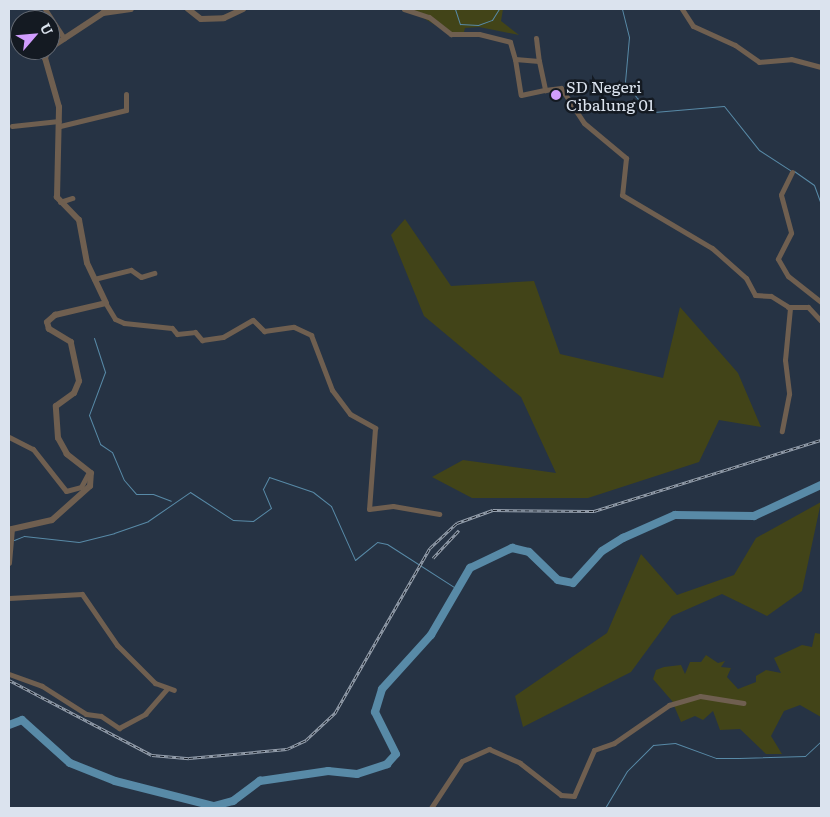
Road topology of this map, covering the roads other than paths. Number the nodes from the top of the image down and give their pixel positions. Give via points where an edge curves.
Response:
1 (45, 9) edge
2 (131, 9) edge
3 (188, 9) edge
4 (242, 9) edge
5 (404, 9) edge
6 (682, 9) edge
7 (64, 38) junction
8 (536, 38) dead end
9 (60, 41) edge
10 (515, 59) junction
11 (50, 60) edge
12 (539, 61) junction
13 (821, 67) edge
14 (545, 90) junction
15 (126, 94) dead end
16 (59, 124) junction
17 (12, 126) dead end
18 (792, 172) dead end
19 (72, 198) dead end
20 (60, 202) junction
21 (154, 274) dead end
22 (94, 279) junction
23 (821, 302) edge
24 (106, 304) junction
25 (788, 306) junction
26 (821, 321) edge
27 (782, 431) dead end
28 (9, 437) edge
29 (89, 472) junction
30 (439, 514) dead end
31 (11, 536) edge
32 (9, 563) edge
33 (9, 598) edge
34 (9, 674) edge
35 (167, 689) junction
36 (174, 690) dead end
37 (743, 704) dead end
38 (431, 808) edge

1 - 7 street
2 - 7 street via 103,13
3 - 4 street via 204,19 225,17
5 - 10 street via 429,17 451,34 479,34 511,42
6 - 13 street via 696,28 735,44 759,62 791,59
7 - 9 street
8 - 12 street
10 - 12 street
10 - 14 street via 521,95
11 - 16 street via 57,89
12 - 14 street
14 - 25 street via 561,88 584,123 626,158 622,195 712,248 746,278 755,295 772,296
15 - 16 street via 126,110
16 - 17 street
16 - 20 street via 56,190
18 - 23 street via 782,195 791,233 778,259 788,276
19 - 20 street
20 - 22 street via 79,220
21 - 22 street via 141,276 131,270
22 - 24 street
24 - 29 street via 58,314 47,322 50,329 71,342 79,378 76,391 56,406 58,441 67,454
24 - 30 street via 115,319 124,323 172,328 178,334 196,332 203,340 226,336 253,320 264,331 294,327 311,335 330,387 350,414 375,428 369,509 393,506
25 - 26 street via 808,306
25 - 27 street via 792,315 785,360 789,394
28 - 29 street via 33,448 66,491 81,487
29 - 31 street via 86,493 67,504 54,518
31 - 32 street
33 - 35 street via 40,600 63,592 82,594 117,645 155,684
34 - 35 street via 42,686 86,714 100,716 119,728 145,714
35 - 36 street
37 - 38 street via 700,696 666,707 614,743 594,750 574,796 561,795 520,763 489,749 462,761

